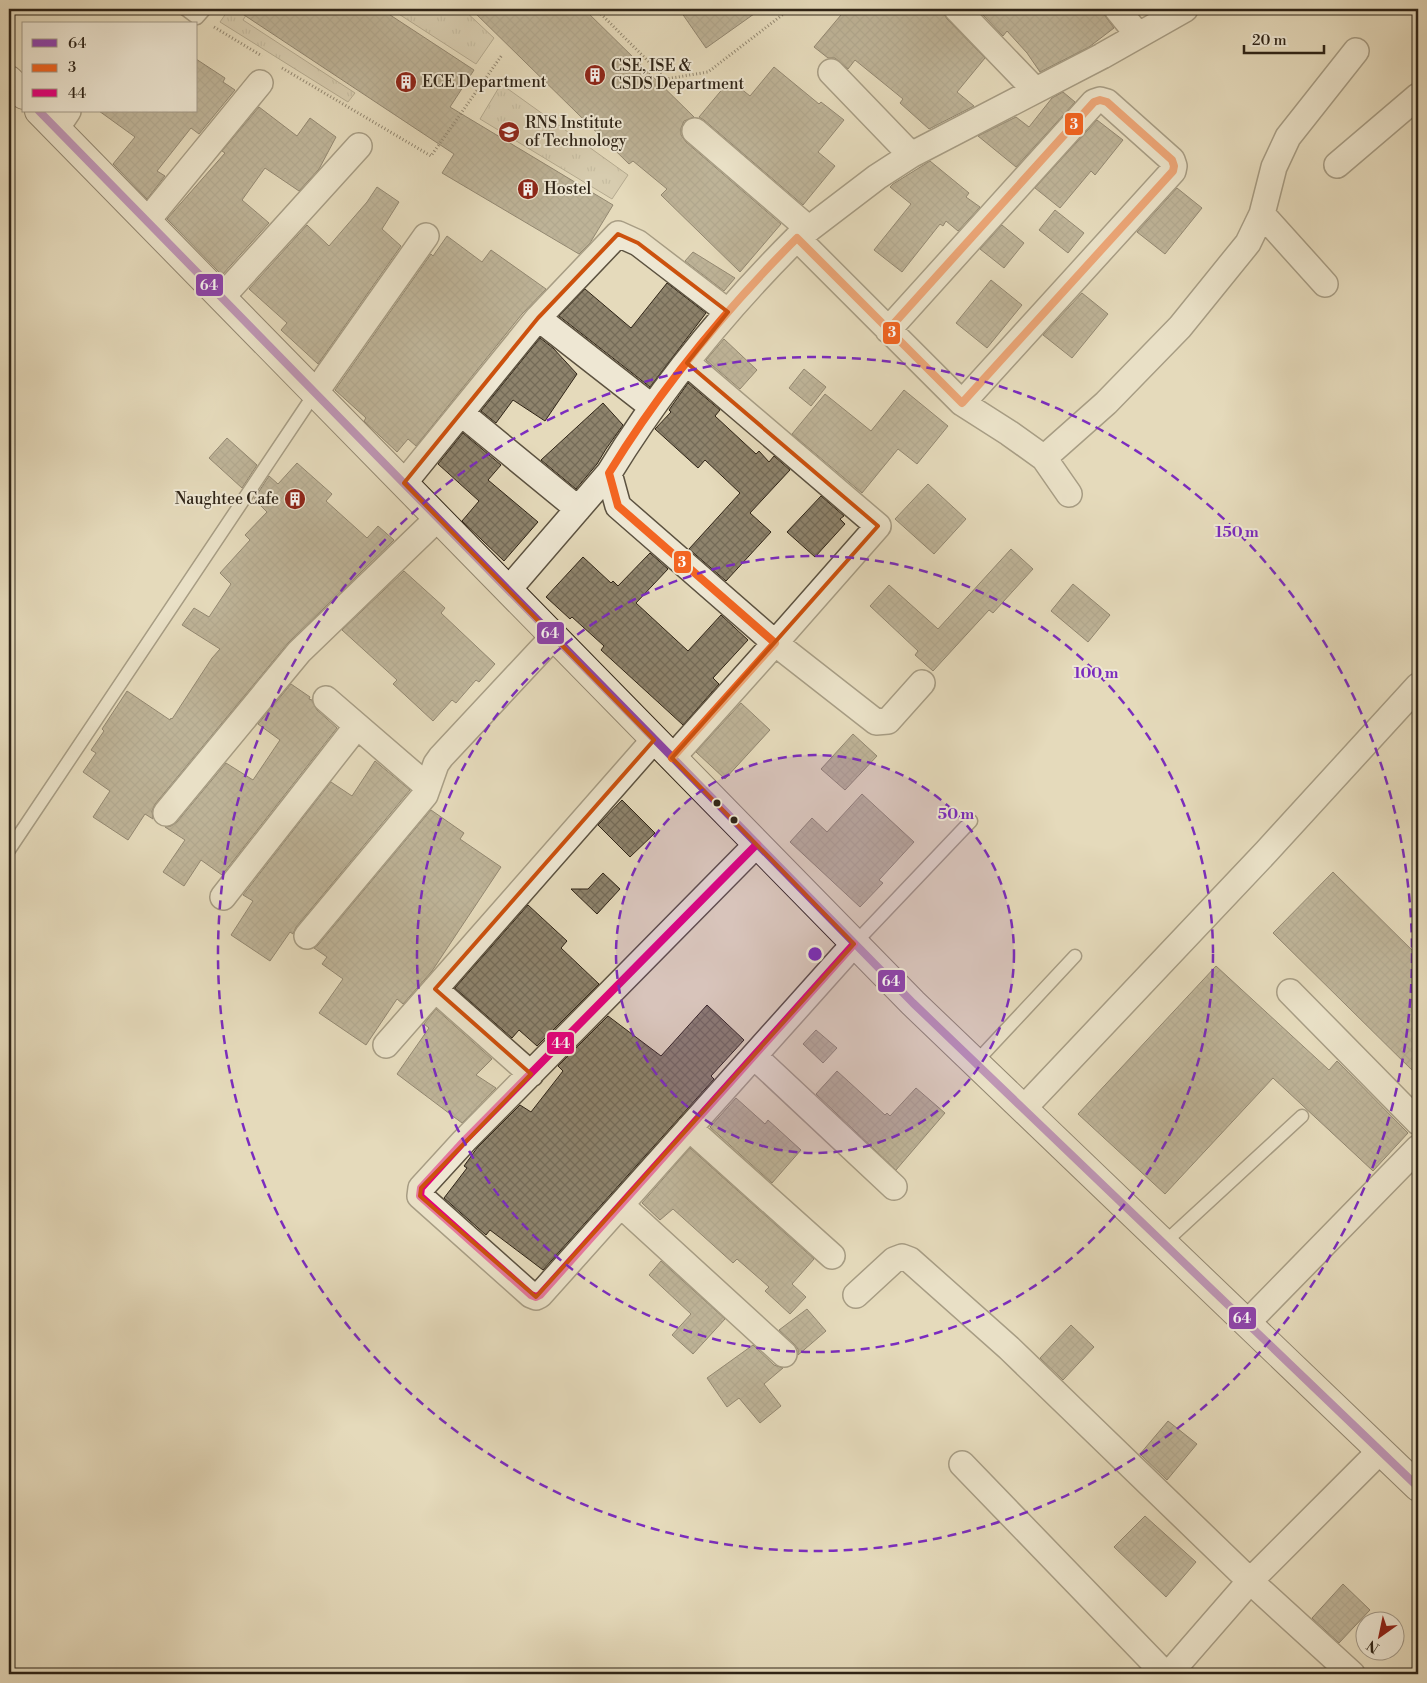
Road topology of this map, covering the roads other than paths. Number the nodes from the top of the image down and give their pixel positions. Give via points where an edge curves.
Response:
1 (185, 9) edge
2 (957, 9) edge
3 (1117, 9) edge
4 (1185, 9) edge
5 (201, 13) edge
6 (1138, 35) junction
7 (1356, 51) dead end
8 (831, 72) dead end
9 (9, 80) edge
10 (260, 83) dead end
11 (1035, 90) junction
12 (22, 94) edge
13 (1418, 96) edge
14 (55, 117) edge
15 (695, 131) dead end
16 (359, 146) dead end
17 (911, 155) junction
18 (1337, 165) dead end
19 (1262, 214) junction
20 (147, 221) junction
21 (803, 233) junction
22 (426, 236) dead end
23 (1326, 284) dead end
24 (222, 297) junction
25 (728, 312) junction
26 (538, 318) junction
27 (888, 330) junction
28 (687, 363) junction
29 (315, 393) junction
30 (962, 403) junction
31 (652, 407) junction
32 (462, 413) junction
33 (1044, 458) junction
34 (609, 473) junction
35 (404, 483) junction
36 (1069, 494) dead end
37 (578, 509) junction
38 (438, 518) junction
39 (508, 590) junction
40 (554, 636) junction
41 (775, 643) junction
42 (922, 683) dead end
43 (1418, 686) edge
44 (326, 699) dead end
45 (357, 726) junction
46 (663, 749) junction
47 (428, 788) junction
48 (166, 813) dead end
49 (970, 820) dead end
50 (757, 844) junction
51 (9, 850) edge
52 (223, 897) dead end
53 (307, 936) dead end
54 (854, 944) junction
55 (1075, 956) dead end
56 (435, 989) junction
57 (1290, 992) dead end
58 (386, 1045) dead end
59 (754, 1056) junction
60 (975, 1063) junction
61 (531, 1074) junction
62 (1023, 1109) junction
63 (1302, 1116) dead end
64 (1418, 1122) edge
65 (689, 1128) junction
66 (1418, 1148) edge
67 (894, 1187) dead end
68 (621, 1205) junction
69 (1164, 1243) junction
70 (832, 1256) dead end
71 (856, 1296) dead end
72 (1247, 1323) junction
73 (784, 1354) dead end
74 (1380, 1451) junction
75 (962, 1464) dead end
76 (1418, 1487) edge
77 (1250, 1581) junction
78 (1167, 1674) edge
79 (1352, 1674) edge

1 - 5 lane
2 - 11 street
3 - 6 street
4 - 6 street
6 - 11 street
7 - 19 street via 1288,138 1274,167
8 - 17 street
9 - 12 main road
10 - 20 street
11 - 17 street
13 - 18 street
14 - 20 main road
15 - 21 street
16 - 24 street
17 - 21 street
19 - 23 street
19 - 33 street via 1248,243 1180,327 1106,403
20 - 24 main road
21 - 25 street
21 - 27 street
22 - 29 street
24 - 29 main road
25 - 26 street via 638,243 618,234
25 - 28 street
26 - 31 street
26 - 32 street
27 - 30 street
27 - 30 street via 1094,102 1107,102 1172,160 1173,171
28 - 31 street
28 - 41 street via 878,526
29 - 35 main road
29 - 51 lane
30 - 33 street
31 - 34 street
32 - 35 street
32 - 37 street
33 - 36 street
34 - 37 street
34 - 41 street via 618,506
35 - 38 main road
37 - 39 street
38 - 39 main road
38 - 48 street via 299,652
39 - 40 main road
40 - 46 main road
40 - 47 street via 436,764
41 - 42 street via 876,722 888,721
41 - 46 street
43 - 62 street
44 - 45 street
45 - 47 street
45 - 52 street
46 - 50 main road
46 - 56 street
47 - 53 street via 419,803
49 - 54 lane
50 - 54 main road
50 - 61 street
54 - 59 street
54 - 60 main road
55 - 60 lane
56 - 58 street
56 - 61 street
57 - 64 street
59 - 65 street
59 - 67 street
60 - 62 main road
61 - 68 street via 421,1188 420,1196 536,1297
62 - 69 main road
63 - 69 lane
65 - 68 street
65 - 70 street
66 - 72 street
68 - 73 street
69 - 72 main road
71 - 77 street via 894,1260 902,1257 910,1260 1009,1348
72 - 74 main road
74 - 76 main road
74 - 77 street
75 - 78 street
77 - 78 street
77 - 79 street

